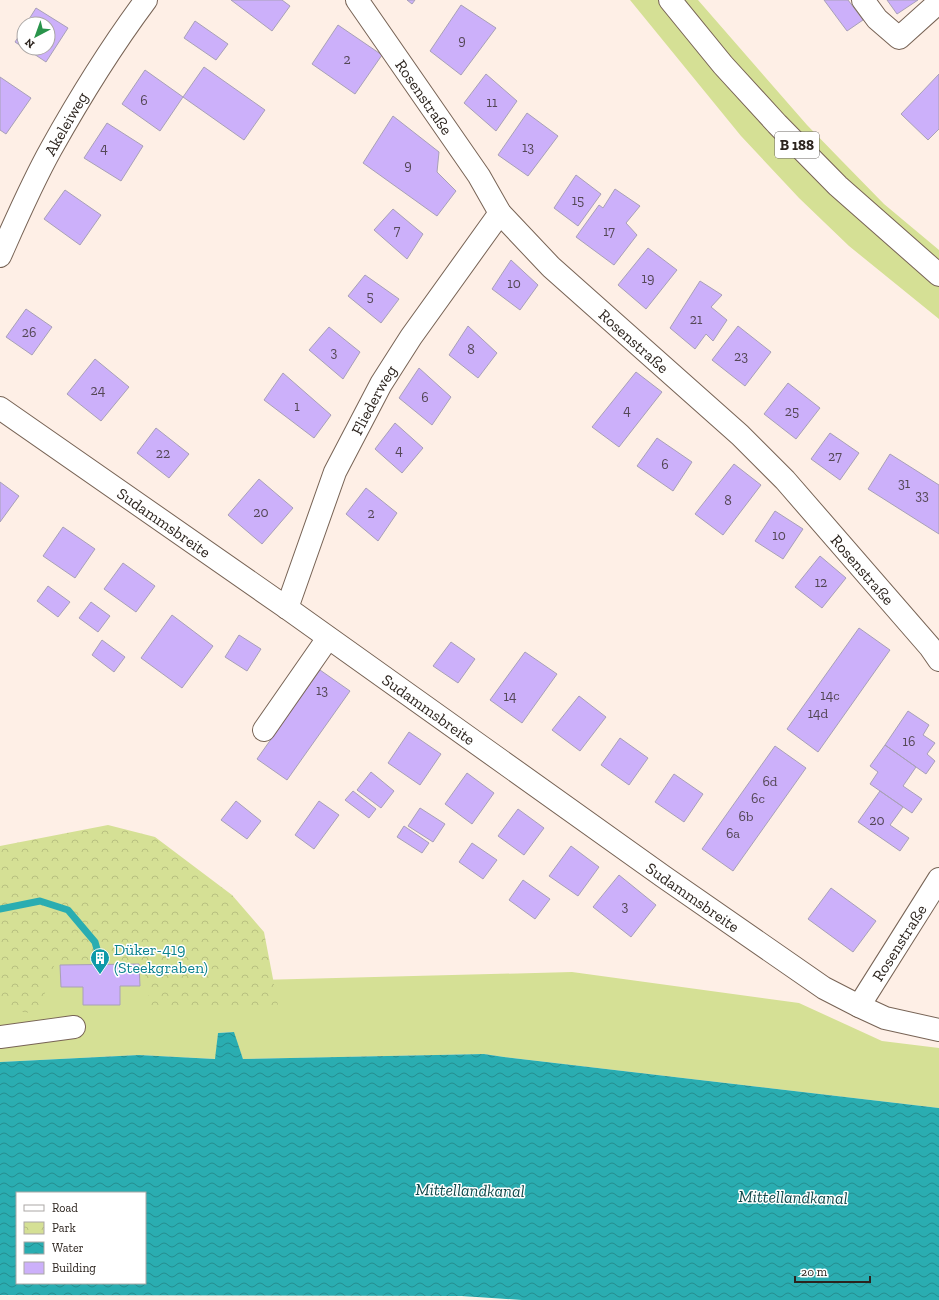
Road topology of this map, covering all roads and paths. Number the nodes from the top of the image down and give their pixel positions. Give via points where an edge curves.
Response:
1 (146, 0) edge
2 (357, 0) edge
3 (670, 0) edge
4 (863, 0) edge
5 (939, 2) edge
6 (500, 213) junction
7 (0, 256) edge
8 (939, 274) edge
9 (0, 408) edge
10 (287, 608) junction
11 (328, 638) junction
12 (939, 660) edge
13 (264, 730) dead end
14 (939, 879) edge
15 (859, 1006) junction
16 (74, 1027) dead end
17 (939, 1030) edge
18 (0, 1038) edge

1 - 7 street, Akeleiweg via 85,91 50,150
2 - 6 street, Rosenstraße via 479,176
3 - 8 street, B 188 via 723,65 777,124 838,186
4 - 5 street via 877,19 899,38
6 - 10 street, Fliederweg via 411,337 381,384 336,472
6 - 12 street, Rosenstraße via 551,267 740,435 785,480
9 - 10 street, Sudammsbreite
10 - 11 street, Sudammsbreite
11 - 13 street
11 - 15 street, Sudammsbreite via 824,988
14 - 15 street, Rosenstraße
15 - 17 street, Sudammsbreite via 885,1018
16 - 18 street

